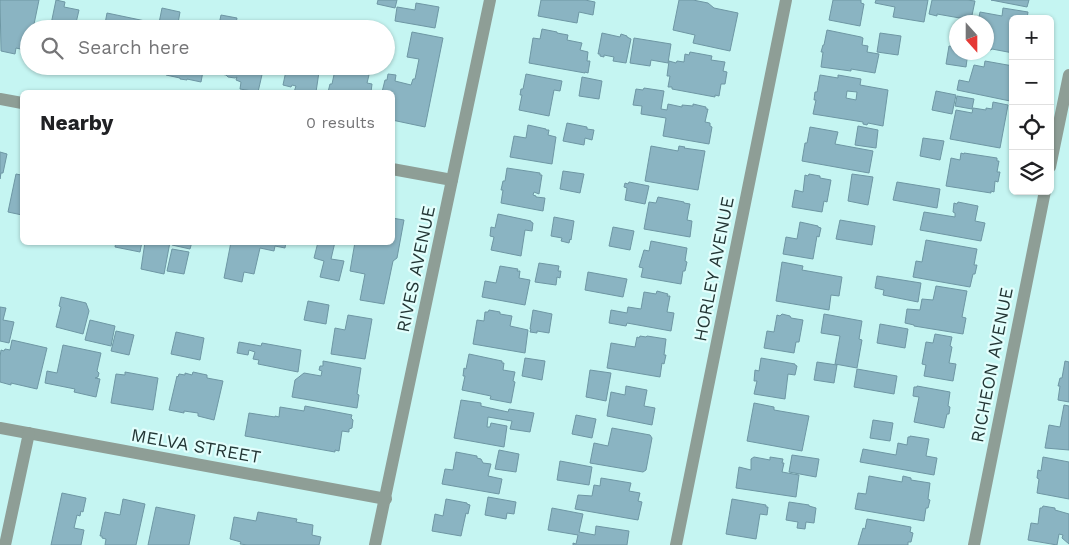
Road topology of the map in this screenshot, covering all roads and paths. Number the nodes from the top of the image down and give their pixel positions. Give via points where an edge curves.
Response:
1 (490, 0) edge
2 (786, 0) edge
3 (1069, 74) edge
4 (0, 99) edge
5 (20, 103) edge
6 (1053, 150) edge
7 (395, 170) edge
8 (452, 180) junction
9 (1044, 195) edge
10 (0, 428) edge
11 (29, 433) junction
12 (386, 499) junction
13 (5, 545) edge
14 (376, 545) edge
15 (676, 545) edge
16 (974, 545) edge

1 - 8 street, RIVES AVENUE
2 - 15 street, HORLEY AVENUE
3 - 6 street
4 - 5 street
7 - 8 street
8 - 12 street, RIVES AVENUE
9 - 16 street, RICHEON AVENUE
10 - 11 street, MELVA STREET
11 - 12 street, MELVA STREET
11 - 13 street
12 - 14 street, RIVES AVENUE

